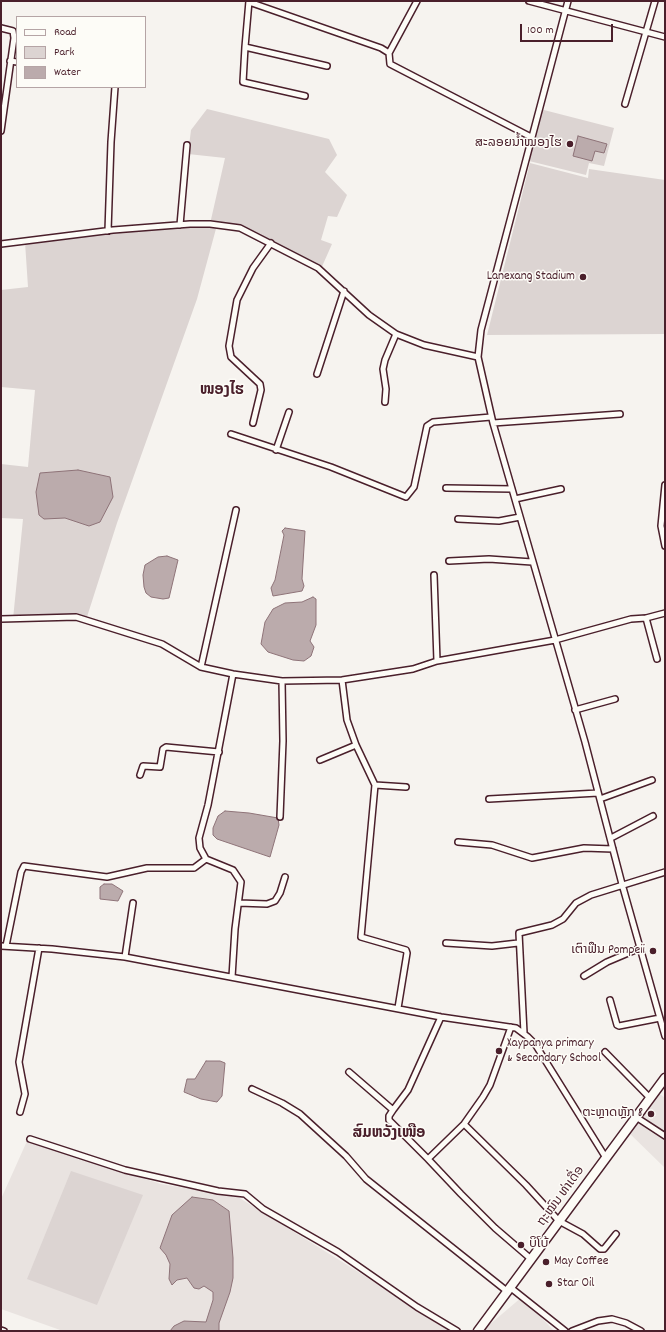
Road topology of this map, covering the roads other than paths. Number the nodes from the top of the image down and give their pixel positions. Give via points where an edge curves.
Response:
1 (417, 1) edge
2 (529, 1) edge
3 (568, 1) edge
4 (655, 1) edge
5 (249, 2) edge
6 (566, 12) junction
7 (1, 28) edge
8 (647, 33) junction
9 (665, 37) edge
10 (245, 47) junction
11 (389, 53) junction
12 (10, 61) junction
13 (16, 62) edge
14 (327, 66) dead end
15 (115, 88) edge
16 (305, 96) dead end
17 (625, 104) dead end
18 (1, 131) edge
19 (531, 137) junction
20 (187, 145) dead end
21 (180, 225) junction
22 (108, 231) junction
23 (271, 243) junction
24 (1, 244) edge
25 (344, 291) junction
26 (396, 334) junction
27 (478, 357) junction
28 (317, 374) dead end
29 (385, 402) dead end
30 (289, 412) dead end
31 (620, 414) dead end
32 (492, 420) junction
33 (253, 423) dead end
34 (231, 434) dead end
35 (276, 450) junction
36 (665, 485) edge
37 (446, 488) dead end
38 (512, 489) junction
39 (561, 489) dead end
40 (515, 499) junction
41 (236, 510) dead end
42 (520, 517) junction
43 (458, 519) dead end
44 (664, 538) edge
45 (665, 546) edge
46 (449, 561) dead end
47 (532, 562) junction
48 (434, 575) dead end
49 (665, 613) edge
50 (646, 618) junction
51 (1, 619) edge
52 (555, 640) junction
53 (657, 659) dead end
54 (437, 661) junction
55 (201, 667) junction
56 (234, 674) junction
57 (342, 680) junction
58 (282, 681) junction
59 (615, 699) dead end
60 (575, 710) junction
61 (356, 745) junction
62 (219, 752) junction
63 (320, 760) dead end
64 (140, 775) dead end
65 (652, 780) dead end
66 (375, 785) junction
67 (406, 787) dead end
68 (599, 796) junction
69 (489, 799) dead end
70 (653, 816) dead end
71 (280, 817) dead end
72 (611, 838) junction
73 (458, 842) dead end
74 (613, 849) junction
75 (206, 859) junction
76 (665, 872) edge
77 (285, 877) dead end
78 (622, 884) junction
79 (133, 903) dead end
80 (239, 903) junction
81 (446, 943) dead end
82 (518, 943) junction
83 (4, 946) edge
84 (39, 948) junction
85 (640, 948) junction
86 (125, 957) junction
87 (584, 976) dead end
88 (232, 977) junction
89 (610, 1000) dead end
90 (398, 1008) junction
91 (441, 1017) junction
92 (660, 1018) junction
93 (511, 1027) junction
94 (524, 1033) junction
95 (665, 1036) edge
96 (605, 1052) dead end
97 (349, 1072) dead end
98 (665, 1078) edge
99 (252, 1089) dead end
100 (650, 1098) junction
101 (393, 1110) junction
102 (20, 1112) dead end
103 (636, 1117) junction
104 (464, 1124) junction
105 (665, 1136) edge
106 (30, 1139) dead end
107 (606, 1158) junction
108 (428, 1159) junction
109 (559, 1221) junction
110 (616, 1234) dead end
111 (531, 1259) junction
112 (509, 1290) junction
113 (1, 1330) edge
114 (4, 1331) edge
115 (457, 1331) edge
116 (478, 1331) edge
117 (565, 1331) edge
118 (572, 1331) edge
119 (641, 1331) edge

1 - 11 street
2 - 6 street
3 - 6 street
4 - 8 street
5 - 10 street
5 - 11 street via 349,36
6 - 8 street
6 - 19 street
7 - 12 street via 13,31
8 - 9 street
8 - 17 street
10 - 14 street
10 - 16 street via 243,82
11 - 19 street via 390,64 393,66
12 - 13 street
12 - 18 street
15 - 22 street
19 - 27 street via 481,330
20 - 21 street
21 - 22 street
21 - 23 street via 210,224 240,228
22 - 24 street
23 - 25 street via 318,268
23 - 33 street via 253,268 240,293 229,346 231,357 260,384 261,390
25 - 26 street via 383,326
25 - 28 street
26 - 27 street via 437,348
26 - 29 street via 383,369
27 - 32 street
30 - 35 street
31 - 32 street
32 - 35 street via 433,422 427,426 414,487 406,497
32 - 38 street
34 - 35 street
36 - 44 street via 661,526
37 - 38 street
38 - 40 street
39 - 40 street
40 - 42 street
41 - 55 street
42 - 43 street via 499,521
42 - 47 street
44 - 45 street
46 - 47 street via 488,559
47 - 52 street
48 - 54 street
49 - 50 street
50 - 52 street via 631,619
50 - 53 street
51 - 55 street via 76,617 162,644
52 - 54 street
52 - 60 street
54 - 57 street via 413,669
55 - 56 street
56 - 58 street
56 - 62 street
57 - 58 street
57 - 61 street via 347,720
58 - 71 street
59 - 60 street
60 - 68 street
61 - 63 street
61 - 66 street
62 - 64 street via 166,747 163,749 160,767 143,766
62 - 75 street via 199,838 200,848
65 - 68 street
66 - 67 street
66 - 90 street via 361,937 406,950
68 - 69 street
68 - 72 street
70 - 72 street
72 - 74 street
73 - 74 street via 492,845 532,858 584,848
74 - 78 street
75 - 80 street via 237,873 241,882
75 - 83 street via 194,868 147,868 107,877 24,866
76 - 78 street
77 - 80 street via 275,901 267,904
78 - 82 street via 580,900 563,919 552,926 519,933
78 - 85 street
79 - 86 street
80 - 88 street
81 - 82 street via 492,946
82 - 94 street via 521,951
83 - 84 street
84 - 86 street
84 - 102 street via 19,1062 25,1094
85 - 87 street via 607,962
85 - 92 street
86 - 88 street
88 - 90 street
89 - 92 street via 619,1026
90 - 91 street
91 - 93 street
91 - 101 street via 408,1090
92 - 95 street
93 - 94 street
93 - 104 street via 490,1085
94 - 107 street via 535,1044
96 - 100 street
97 - 101 street
98 - 100 main road, ຖະໝົນ ທ່າເດື່ອ
99 - 112 street via 300,1114 346,1156 366,1179
100 - 103 main road, ຖະໝົນ ທ່າເດື່ອ
101 - 108 street via 389,1120
103 - 105 street
103 - 107 main road, ຖະໝົນ ທ່າເດື່ອ
104 - 108 street
104 - 109 street
106 - 115 street via 125,1170 218,1191 245,1194 263,1209 338,1252 417,1307
107 - 109 main road, ຖະໝົນ ທ່າເດື່ອ
108 - 111 street via 470,1204
109 - 110 street via 583,1234 600,1249 604,1249
109 - 111 main road, ຖະໝົນ ທ່າເດື່ອ
111 - 112 main road, ຖະໝົນ ທ່າເດື່ອ
112 - 116 main road, ຖະໝົນ ທ່າເດື່ອ
112 - 117 street
113 - 114 street
118 - 119 street via 598,1321 612,1319

